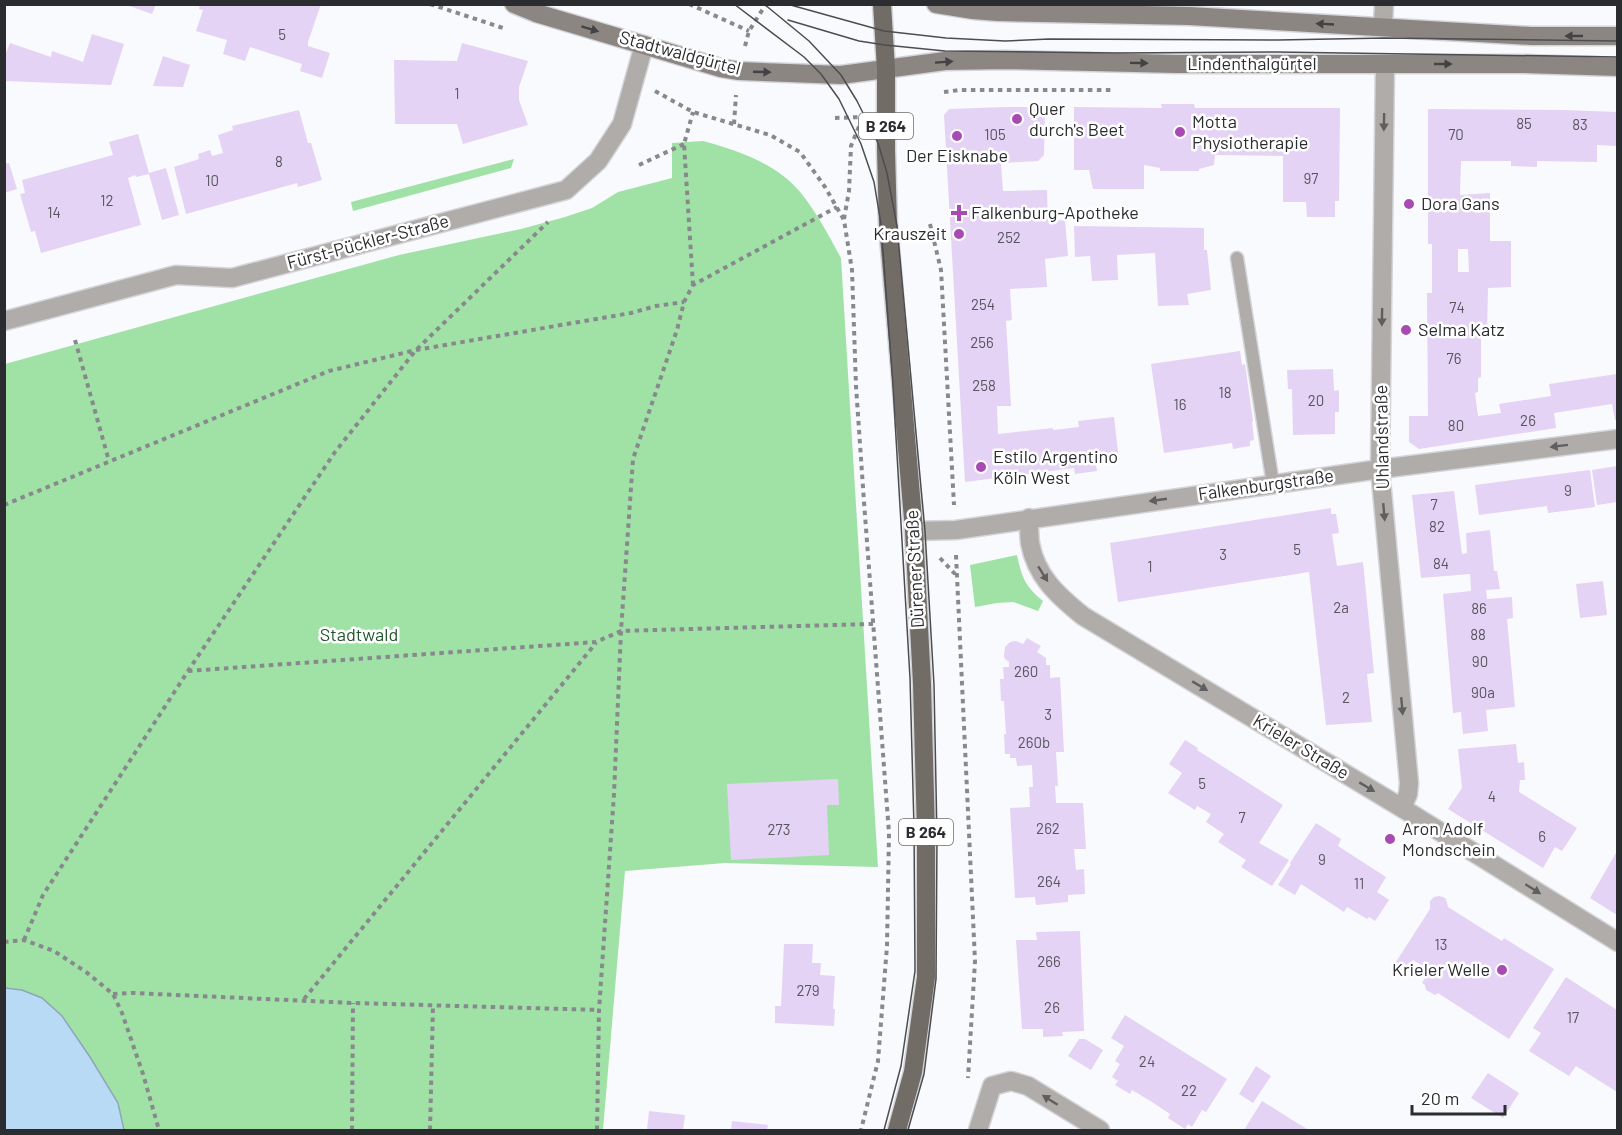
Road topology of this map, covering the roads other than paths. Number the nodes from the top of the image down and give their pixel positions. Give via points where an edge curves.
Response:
1 (514, 4) edge
2 (882, 4) edge
3 (936, 4) edge
4 (1384, 4) edge
5 (1069, 9) edge
6 (1383, 27) junction
7 (1617, 36) edge
8 (644, 45) junction
9 (1385, 64) junction
10 (1617, 67) edge
11 (886, 69) junction
12 (1236, 258) dead end
13 (4, 321) edge
14 (1617, 439) edge
15 (1380, 469) junction
16 (1273, 484) junction
17 (1029, 518) junction
18 (914, 531) junction
19 (1402, 808) junction
20 (1617, 942) edge
21 (897, 1131) edge
22 (978, 1131) edge
23 (1100, 1131) edge

1 -> 8 main road, Stadtwaldgürtel
2 - 11 main road, Dürener Straße / B 264
3 - 5 main road via 973,10
4 - 6 street
6 -> 5 main road
7 -> 6 main road via 1531,36
8 -> 11 main road, Stadtwaldgürtel via 739,71 841,75
8 - 13 street, Fürst-Pückler-Straße via 622,124 598,161 566,190 232,278 176,275
9 -> 10 main road, Lindenthalgürtel
11 -> 9 main road, Lindenthalgürtel via 945,61 1006,60
9 -> 15 street, Uhlandstraße
11 - 18 main road, Dürener Straße / B 264 via 888,225
12 - 16 lane
14 -> 15 street, Falkenburgstraße
15 - 16 street, Falkenburgstraße
15 -> 19 street, Uhlandstraße via 1409,783
16 -> 17 street, Falkenburgstraße
17 - 18 street, Falkenburgstraße via 956,530
17 -> 19 street, Krieler Straße via 1030,542 1039,570 1059,596 1083,616
18 - 21 main road, Dürener Straße / B 264 via 922,684 926,977 913,1072
19 -> 20 street, Krieler Straße
23 -> 22 street via 1028,1086 1011,1081 992,1086

